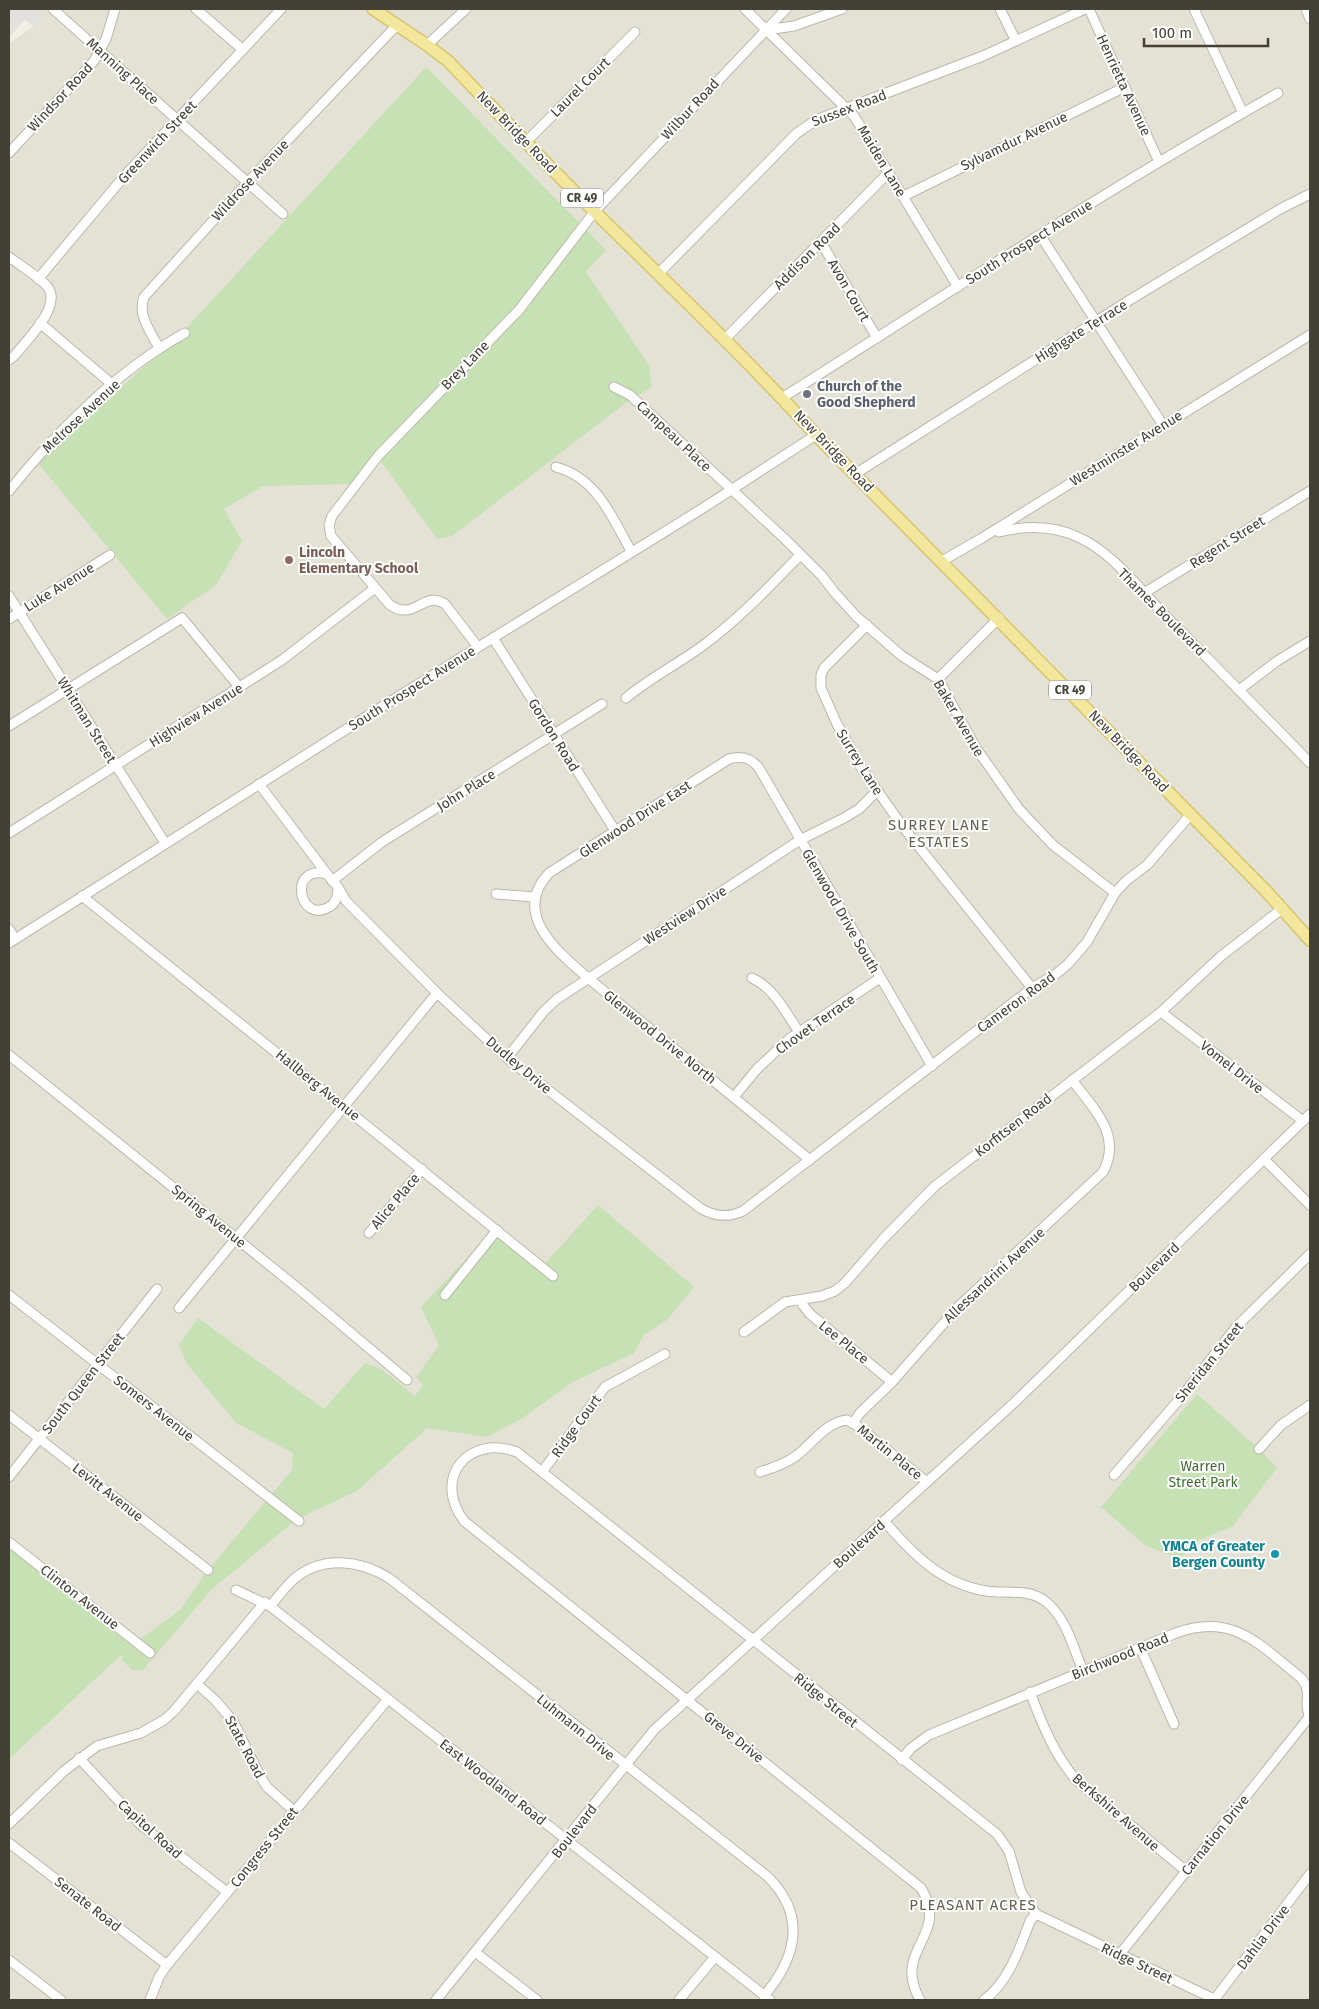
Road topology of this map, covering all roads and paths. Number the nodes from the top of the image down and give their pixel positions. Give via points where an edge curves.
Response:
1 (53, 9) edge
2 (115, 9) edge
3 (196, 9) edge
4 (281, 9) edge
5 (373, 9) edge
6 (466, 9) edge
7 (745, 9) edge
8 (786, 9) edge
9 (842, 9) edge
10 (1000, 9) edge
11 (1084, 9) edge
12 (1089, 9) edge
13 (1194, 9) edge
14 (1306, 9) edge
15 (1310, 19) edge
16 (397, 24) junction
17 (766, 30) junction
18 (635, 32) dead end
19 (1016, 41) junction
20 (427, 45) junction
21 (242, 49) junction
22 (100, 51) junction
23 (1124, 87) junction
24 (1278, 93) dead end
25 (846, 108) junction
26 (1243, 113) junction
27 (178, 119) junction
28 (526, 142) junction
29 (9, 153) edge
30 (1159, 162) junction
31 (889, 172) junction
32 (248, 182) junction
33 (1310, 194) edge
34 (904, 196) junction
35 (595, 212) junction
36 (283, 214) dead end
37 (1040, 234) junction
38 (821, 242) junction
39 (9, 256) edge
40 (659, 273) junction
41 (38, 279) junction
42 (958, 287) junction
43 (1096, 321) junction
44 (40, 323) junction
45 (185, 333) dead end
46 (1310, 335) edge
47 (877, 338) junction
48 (725, 340) junction
49 (159, 348) junction
50 (9, 360) edge
51 (113, 385) junction
52 (614, 387) dead end
53 (782, 398) junction
54 (1163, 425) junction
55 (816, 435) junction
56 (556, 468) dead end
57 (855, 474) junction
58 (10, 487) edge
59 (732, 489) junction
60 (1310, 491) edge
61 (982, 538) junction
62 (631, 551) junction
63 (110, 555) dead end
64 (800, 555) junction
65 (942, 561) junction
66 (375, 588) junction
67 (1144, 593) junction
68 (9, 596) edge
69 (19, 613) junction
70 (999, 618) junction
71 (9, 620) edge
72 (867, 626) junction
73 (492, 638) junction
74 (1310, 641) edge
75 (478, 647) junction
76 (938, 678) junction
77 (240, 688) junction
78 (68, 689) junction
79 (1239, 690) junction
80 (626, 698) dead end
81 (602, 704) dead end
82 (9, 726) edge
83 (554, 734) junction
84 (748, 758) joint
85 (1310, 763) edge
86 (116, 765) junction
87 (259, 784) junction
88 (877, 791) junction
89 (1191, 814) junction
90 (616, 832) junction
91 (9, 833) edge
92 (800, 840) junction
93 (165, 843) junction
94 (332, 880) junction
95 (1115, 893) junction
96 (496, 894) dead end
97 (82, 896) junction
98 (535, 897) junction
99 (1283, 908) junction
100 (9, 929) edge
101 (1310, 930) edge
102 (1310, 940) edge
103 (12, 941) edge
104 (588, 978) junction
105 (752, 978) dead end
106 (880, 978) junction
107 (1032, 988) junction
108 (437, 993) junction
109 (1162, 1012) junction
110 (799, 1032) junction
111 (9, 1055) edge
112 (507, 1058) junction
113 (932, 1066) junction
114 (1072, 1080) junction
115 (734, 1097) junction
116 (343, 1106) junction
117 (1310, 1114) edge
118 (1302, 1121) junction
119 (1264, 1159) junction
120 (810, 1160) junction
121 (422, 1169) junction
122 (1310, 1205) edge
123 (724, 1216) joint
124 (497, 1230) junction
125 (369, 1233) dead end
126 (236, 1238) junction
127 (1310, 1254) edge
128 (552, 1276) dead end
129 (157, 1289) dead end
130 (9, 1295) edge
131 (445, 1295) dead end
132 (801, 1300) junction
133 (179, 1308) dead end
134 (744, 1332) dead end
135 (665, 1354) dead end
136 (98, 1364) junction
137 (407, 1380) dead end
138 (892, 1382) junction
139 (1310, 1405) edge
140 (9, 1415) edge
141 (853, 1423) junction
142 (39, 1438) junction
143 (1259, 1448) dead end
144 (542, 1472) junction
145 (760, 1472) dead end
146 (1114, 1475) dead end
147 (9, 1477) edge
148 (927, 1482) junction
149 (456, 1509) joint
150 (299, 1521) dead end
151 (884, 1522) junction
152 (9, 1542) edge
153 (208, 1570) dead end
154 (236, 1590) dead end
155 (268, 1604) junction
156 (752, 1640) junction
157 (1140, 1647) junction
158 (150, 1653) dead end
159 (1083, 1671) junction
160 (1309, 1681) edge
161 (197, 1684) junction
162 (1030, 1692) junction
163 (388, 1699) junction
164 (687, 1699) junction
165 (1310, 1716) edge
166 (1174, 1724) dead end
167 (79, 1758) junction
168 (902, 1760) junction
169 (625, 1766) junction
170 (294, 1811) junction
171 (9, 1824) edge
172 (566, 1840) junction
173 (9, 1843) edge
174 (1186, 1871) junction
175 (1310, 1874) edge
176 (227, 1892) junction
177 (1036, 1914) junction
178 (475, 1952) junction
179 (1120, 1954) junction
180 (715, 1957) junction
181 (9, 1960) edge
182 (167, 1965) junction
183 (767, 1998) edge
184 (61, 2000) edge
185 (150, 2000) edge
186 (436, 2000) edge
187 (537, 2000) edge
188 (679, 2000) edge
189 (920, 2000) edge
190 (984, 2000) edge
191 (1214, 2000) edge

1 - 22 street, Manning Place
2 - 22 street, Windsor Road
3 - 21 street
4 - 21 street, Greenwich Street
5 - 16 main road, New Bridge Road / CR 49
6 - 20 street
7 - 17 street, Maiden Lane
8 - 17 street, Wilbur Road
9 - 17 street via 794,26
10 - 19 street
11 - 19 street, Sussex Road
12 - 23 street, Henrietta Avenue
13 - 26 street
14 - 15 street
16 - 20 main road, New Bridge Road / CR 49
16 - 32 street, Wildrose Avenue
17 - 25 street, Maiden Lane
17 - 35 street, Wilbur Road
18 - 28 street, Laurel Court
19 - 25 street, Sussex Road
20 - 28 main road, New Bridge Road / CR 49 via 448,61
21 - 27 street, Greenwich Street
22 - 27 street, Manning Place
22 - 29 street, Windsor Road
23 - 30 street, Henrietta Avenue
23 - 34 street, Sylvamdur Avenue
24 - 26 street, South Prospect Avenue
25 - 31 street, Maiden Lane
25 - 40 street, Sussex Road via 797,132
26 - 30 street, South Prospect Avenue
27 - 32 street, Manning Place
27 - 41 street, Greenwich Street
28 - 35 main road, New Bridge Road / CR 49
30 - 37 street, South Prospect Avenue
31 - 34 street, Maiden Lane
31 - 38 street, Addison Road
32 - 36 street, Manning Place
32 - 49 street, Wildrose Avenue via 144,297 141,311
33 - 43 street, Highgate Terrace
34 - 42 street, Maiden Lane
35 - 40 main road, New Bridge Road / CR 49
35 - 66 street, Brey Lane via 518,310 378,456 332,516 329,525 331,536
37 - 42 street, South Prospect Avenue
37 - 43 street
38 - 47 street, Avon Court
38 - 48 street, Addison Road
39 - 41 street
40 - 48 main road, New Bridge Road / CR 49
41 - 44 street via 47,286 52,297 50,310
42 - 47 street, South Prospect Avenue
43 - 54 street
43 - 57 street, Highgate Terrace
44 - 50 street
44 - 51 street
45 - 49 street, Melrose Avenue
46 - 54 street, Westminster Avenue
47 - 53 street, South Prospect Avenue
48 - 53 main road, New Bridge Road / CR 49
49 - 51 street, Melrose Avenue
51 - 58 street, Melrose Avenue
52 - 59 street, Campeau Place via 630,395
53 - 55 main road, New Bridge Road / CR 49
54 - 61 street, Westminster Avenue
55 - 57 main road, New Bridge Road / CR 49
55 - 59 street, South Prospect Avenue
56 - 62 street via 575,474 594,489
57 - 65 main road, New Bridge Road / CR 49
59 - 62 street, South Prospect Avenue
59 - 64 street, Baker Avenue
60 - 67 street, Regent Street
61 - 65 street, Westminster Avenue
61 - 67 street, Thames Boulevard via 1027,527 1067,532 1100,550
62 - 73 street, South Prospect Avenue
63 - 69 street, Luke Avenue
64 - 72 street, Baker Avenue
64 - 80 street via 737,618
65 - 70 main road, New Bridge Road / CR 49
66 - 75 street via 390,605 402,611 416,608 428,600 440,601
66 - 77 street, Highview Avenue via 314,637
67 - 79 street, Thames Boulevard
68 - 69 street, Whitman Street
69 - 71 street, Luke Avenue
69 - 78 street, Whitman Street
70 - 76 street
70 - 89 main road, New Bridge Road / CR 49
72 - 76 street, Baker Avenue via 902,656
72 - 88 street, Surrey Lane via 824,668 820,682 836,724
73 - 75 street, South Prospect Avenue
73 - 83 street, Gordon Road
74 - 79 street
75 - 87 street, South Prospect Avenue
76 - 95 street, Baker Avenue via 976,748 1019,808 1053,845
77 - 78 street via 182,618
77 - 86 street, Highview Avenue
78 - 82 street
78 - 86 street, Whitman Street
79 - 85 street, Thames Boulevard
81 - 83 street, John Place
83 - 90 street, Gordon Road
83 - 94 street, John Place via 382,842
84 - 90 street, Glenwood Drive East via 729,759
84 - 92 street, Glenwood Drive South via 759,768
86 - 91 street, Highview Avenue
86 - 93 street, Whitman Street
87 - 93 street, South Prospect Avenue
87 - 94 street, Dudley Drive
88 - 92 street, Westview Drive via 859,809
88 - 107 street, Surrey Lane
89 - 95 street, Cameron Road via 1147,865
89 - 99 main road, New Bridge Road / CR 49
90 - 98 street, Glenwood Drive East via 549,873
92 - 104 street, Westview Drive
92 - 106 street, Glenwood Drive South
93 - 97 street, South Prospect Avenue
94 - 108 street, Dudley Drive via 346,901
95 - 107 street, Cameron Road via 1087,942 1068,964
96 - 98 street
97 - 103 street, South Prospect Avenue
97 - 116 street, Hallberg Avenue
98 - 104 street, Glenwood Drive North via 535,916 544,933
99 - 101 main road, New Bridge Road / CR 49
99 - 102 main road, New Bridge Road / CR 49
99 - 109 street, Korfitsen Road via 1220,957
100 - 103 street
104 - 112 street, Westview Drive via 544,1011
104 - 115 street, Glenwood Drive North
105 - 110 street via 772,992
106 - 110 street, Chovet Terrace
106 - 113 street, Glenwood Drive South
107 - 113 street, Cameron Road
108 - 112 street, Dudley Drive
108 - 116 street
109 - 114 street, Korfitsen Road
109 - 118 street, Vomel Drive
110 - 115 street, Chovet Terrace via 762,1064
111 - 126 street, Spring Avenue
112 - 123 street, Dudley Drive via 700,1208
113 - 120 street, Cameron Road
114 - 132 street, Korfitsen Road via 935,1186 840,1287 822,1296
114 - 138 street, Allessandrini Avenue via 1106,1128 1110,1155 1103,1172 958,1307
115 - 120 street, Glenwood Drive North
116 - 121 street, Hallberg Avenue
116 - 126 street
117 - 118 street, Boulevard
118 - 119 street, Boulevard
119 - 122 street
119 - 148 street, Boulevard via 1044,1374
120 - 123 street, Cameron Road via 743,1211
121 - 124 street, Hallberg Avenue
121 - 125 street, Alice Place
124 - 128 street, Hallberg Avenue
124 - 131 street
126 - 133 street
126 - 137 street, Spring Avenue
127 - 146 street, Sheridan Street via 1237,1326
129 - 136 street, South Queen Street
130 - 136 street, Somers Avenue
132 - 134 street, Korfitsen Road via 785,1302
132 - 138 street, Lee Place via 810,1314
135 - 144 street, Ridge Court via 605,1387
136 - 142 street, South Queen Street
136 - 150 street, Somers Avenue
138 - 141 street, Allessandrini Avenue
139 - 143 street via 1281,1425
140 - 142 street, Levitt Avenue
141 - 145 street via 847,1420 834,1423 787,1462
141 - 148 street, Martin Place
142 - 147 street, South Queen Street
142 - 153 street, Levitt Avenue
144 - 149 street, Ridge Street via 517,1452 504,1447 492,1446 475,1451 459,1466 452,1483
144 - 156 street, Ridge Street
148 - 151 street, Boulevard
149 - 164 street, Greve Drive via 464,1521
151 - 156 street, Boulevard
151 - 159 street via 920,1560 955,1582 986,1591 1022,1592 1046,1602 1062,1621
152 - 158 street, Clinton Avenue
154 - 155 street, East Woodland Road
155 - 161 street, Luhmann Drive
155 - 163 street, East Woodland Road
155 - 169 street, Luhmann Drive via 294,1579 324,1564 351,1563 376,1570
156 - 164 street, Boulevard
156 - 168 street, Ridge Street
157 - 159 street, Birchwood Road
157 - 160 street, Birchwood Road via 1187,1628 1218,1626 1244,1634
157 - 166 street
159 - 162 street, Birchwood Road
160 - 165 street, Birchwood Road via 1307,1708
161 - 167 street, Luhmann Drive via 174,1711 154,1727 107,1742
161 - 170 street, State Road via 223,1708 241,1734 267,1787
162 - 168 street, Birchwood Road via 929,1735 910,1749
162 - 174 street, Berkshire Avenue via 1053,1748 1076,1780
163 - 170 street, Congress Street
163 - 172 street, East Woodland Road
164 - 169 street, Boulevard via 654,1730
164 - 189 street, Greve Drive via 921,1888 929,1905 929,1924 914,1956 911,1973
165 - 174 street, Carnation Drive
167 - 171 street, Luhmann Drive
167 - 176 street, Capitol Road via 142,1826
168 - 177 street, Ridge Street via 1004,1842 1021,1892
169 - 172 street, Boulevard
169 - 183 street, Luhmann Drive via 767,1876 781,1893 792,1919 792,1946 783,1971
170 - 176 street, Congress Street
172 - 178 street, Boulevard
172 - 180 street, East Woodland Road
173 - 182 street, Senate Road
174 - 179 street, Carnation Drive
175 - 191 street, Dahlia Drive
176 - 182 street, Congress Street
177 - 179 street, Ridge Street
177 - 190 street via 1003,1980
178 - 186 street, Boulevard
178 - 187 street
179 - 191 street, Ridge Street
180 - 183 street, East Woodland Road
180 - 188 street
181 - 184 street
182 - 185 street, Congress Street

